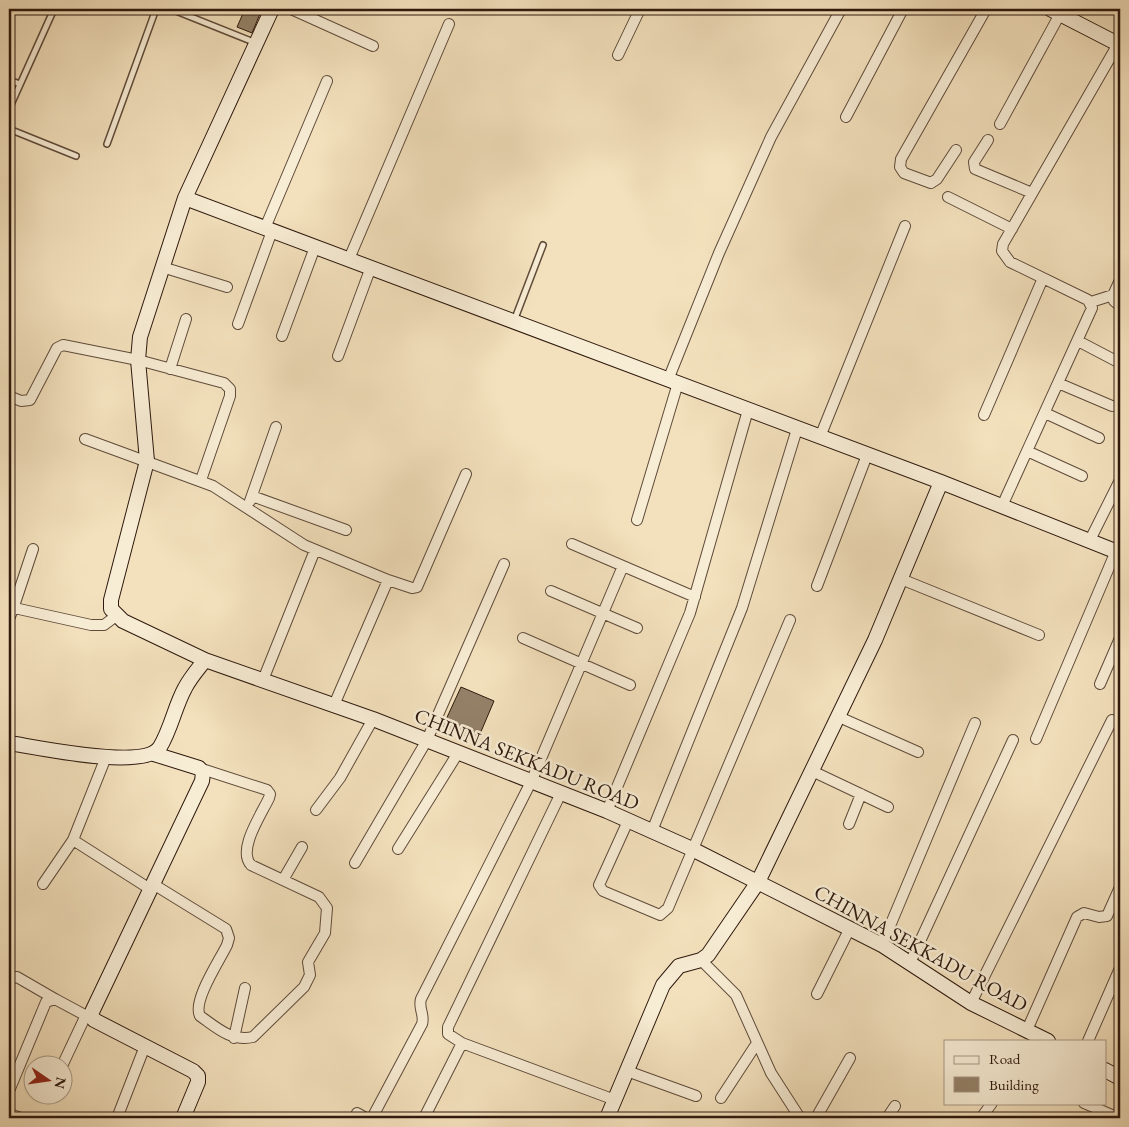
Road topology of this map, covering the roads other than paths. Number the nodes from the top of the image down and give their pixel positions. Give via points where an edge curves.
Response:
1 (54, 9) edge
2 (156, 9) edge
3 (171, 9) edge
4 (272, 9) edge
5 (291, 9) edge
6 (640, 9) edge
7 (841, 9) edge
8 (902, 9) edge
9 (986, 9) edge
10 (1055, 11) edge
11 (449, 24) dead end
12 (256, 43) junction
13 (1119, 45) edge
14 (373, 46) dead end
15 (618, 56) dead end
16 (9, 80) edge
17 (327, 80) dead end
18 (20, 84) junction
19 (9, 109) edge
20 (846, 117) dead end
21 (1000, 124) dead end
22 (9, 129) edge
23 (988, 140) dead end
24 (107, 144) dead end
25 (956, 150) dead end
26 (76, 156) dead end
27 (1032, 193) junction
28 (948, 197) dead end
29 (185, 198) junction
30 (905, 226) dead end
31 (1012, 228) junction
32 (268, 230) junction
33 (543, 245) dead end
34 (315, 247) junction
35 (349, 259) junction
36 (162, 267) junction
37 (371, 268) junction
38 (1043, 278) junction
39 (1120, 280) edge
40 (227, 287) dead end
41 (1113, 294) junction
42 (1091, 302) junction
43 (1120, 306) edge
44 (186, 320) dead end
45 (514, 322) junction
46 (238, 324) dead end
47 (282, 336) dead end
48 (1078, 341) junction
49 (338, 356) dead end
50 (138, 360) junction
51 (1120, 363) edge
52 (170, 368) junction
53 (673, 382) junction
54 (1058, 383) junction
55 (9, 396) edge
56 (1112, 406) dead end
57 (748, 410) junction
58 (1044, 413) junction
59 (984, 415) dead end
60 (276, 426) dead end
61 (797, 428) junction
62 (820, 437) junction
63 (1099, 438) dead end
64 (85, 439) dead end
65 (1027, 451) junction
66 (867, 455) junction
67 (147, 461) junction
68 (466, 474) dead end
69 (1082, 476) dead end
70 (200, 480) junction
71 (1120, 480) edge
72 (941, 482) junction
73 (252, 496) junction
74 (1002, 506) junction
75 (248, 508) junction
76 (637, 520) dead end
77 (346, 530) dead end
78 (1090, 540) junction
79 (572, 544) dead end
80 (33, 549) dead end
81 (315, 550) junction
82 (1118, 552) edge
83 (504, 564) dead end
84 (623, 566) junction
85 (901, 579) junction
86 (388, 580) junction
87 (817, 586) dead end
88 (551, 591) dead end
89 (695, 597) junction
90 (603, 613) junction
91 (11, 614) edge
92 (116, 616) junction
93 (790, 620) dead end
94 (638, 628) dead end
95 (1039, 635) dead end
96 (523, 638) dead end
97 (1120, 638) edge
98 (205, 660) junction
99 (581, 664) junction
100 (263, 680) junction
101 (1100, 684) dead end
102 (630, 685) dead end
103 (334, 705) junction
104 (839, 717) junction
105 (373, 719) junction
106 (1112, 720) dead end
107 (975, 723) dead end
108 (1036, 739) dead end
109 (427, 740) junction
110 (1013, 740) dead end
111 (9, 743) edge
112 (458, 752) junction
113 (918, 752) dead end
114 (154, 754) junction
115 (106, 757) junction
116 (199, 768) junction
117 (812, 770) junction
118 (531, 782) junction
119 (561, 793) junction
120 (861, 794) junction
121 (888, 807) dead end
122 (316, 810) dead end
123 (607, 811) junction
124 (628, 821) junction
125 (849, 824) dead end
126 (652, 831) junction
127 (73, 840) junction
128 (302, 846) dead end
129 (398, 849) dead end
130 (692, 849) junction
131 (355, 863) dead end
132 (283, 880) junction
133 (758, 882) junction
134 (43, 884) dead end
135 (152, 886) junction
136 (1120, 887) edge
137 (850, 928) junction
138 (882, 945) junction
139 (701, 960) junction
140 (910, 963) junction
141 (1120, 968) edge
142 (9, 983) edge
143 (245, 988) dead end
144 (817, 994) dead end
145 (55, 999) junction
146 (971, 1003) junction
147 (90, 1018) junction
148 (1027, 1030) junction
149 (234, 1038) junction
150 (1042, 1040) edge
151 (1088, 1040) edge
152 (462, 1042) junction
153 (757, 1043) junction
154 (145, 1046) junction
155 (69, 1054) edge
156 (850, 1058) dead end
157 (627, 1071) junction
158 (1106, 1071) edge
159 (1120, 1078) edge
160 (9, 1091) edge
161 (696, 1096) dead end
162 (721, 1098) dead end
163 (615, 1100) junction
164 (991, 1104) edge
165 (1086, 1104) edge
166 (895, 1106) dead end
167 (9, 1114) edge
168 (21, 1118) edge
169 (117, 1118) edge
170 (184, 1118) edge
171 (372, 1118) edge
172 (424, 1118) edge
173 (607, 1118) edge
174 (800, 1118) edge
175 (816, 1118) edge
176 (887, 1118) edge
177 (981, 1118) edge
178 (1119, 1118) edge

1 - 18 lane
2 - 24 lane
3 - 12 lane
4 - 12 street
5 - 14 street
6 - 15 street
7 - 53 street via 771,137 719,253
8 - 20 street
9 - 25 street via 901,159 900,168 904,173 931,183 938,178
10 - 13 street
10 - 21 street
11 - 35 street
12 - 29 street
13 - 27 street
16 - 18 lane
17 - 32 street
18 - 19 lane
22 - 26 lane
23 - 27 street via 974,162 975,169
27 - 31 street
28 - 31 street
29 - 32 street
29 - 36 street
30 - 62 street
31 - 38 street via 1003,244 1004,257
32 - 34 street
32 - 46 street
33 - 45 lane
34 - 35 street
34 - 47 street
35 - 37 street
36 - 40 street
36 - 50 street via 140,337
37 - 45 street
37 - 49 street
38 - 42 street
38 - 59 street
39 - 41 street
41 - 42 street
41 - 43 street via 1114,301
42 - 48 street via 1091,313
44 - 52 street
45 - 53 street
48 - 51 street
48 - 54 street
50 - 52 street
50 - 55 street via 59,346 34,396 26,401
50 - 67 street
52 - 70 street via 224,383 230,389
53 - 57 street
53 - 76 street
54 - 56 street
54 - 58 street
57 - 61 street
57 - 89 street
58 - 63 street
58 - 65 street
60 - 73 street
61 - 62 street
61 - 126 street via 742,608
62 - 66 street
64 - 67 street
65 - 69 street
65 - 74 street
66 - 72 street
66 - 87 street
67 - 70 street
67 - 92 street via 111,600 111,609
68 - 86 street via 417,587
70 - 75 street
71 - 78 street
72 - 74 street
72 - 85 street
73 - 75 street
73 - 77 street
74 - 78 street
75 - 81 street via 291,538
78 - 82 street
79 - 84 street
80 - 91 street
81 - 86 street
81 - 100 street
82 - 108 street
83 - 109 street
84 - 89 street
84 - 90 street
85 - 95 street
85 - 104 street
86 - 103 street
88 - 90 street
89 - 123 street
90 - 94 street
90 - 99 street
91 - 92 street via 19,609 92,625 104,625
92 - 98 street, CHINNA SEKKADU ROAD
93 - 130 street
96 - 99 street
97 - 101 street
98 - 100 street, CHINNA SEKKADU ROAD
98 - 114 street via 185,688 164,739
99 - 102 street
99 - 118 street
100 - 103 street, CHINNA SEKKADU ROAD
103 - 105 street, CHINNA SEKKADU ROAD
104 - 113 street
104 - 117 street
105 - 109 street, CHINNA SEKKADU ROAD
105 - 122 street via 340,778
106 - 146 street
107 - 138 street
109 - 112 street, CHINNA SEKKADU ROAD
109 - 131 street
110 - 140 street
111 - 115 street
112 - 118 street, CHINNA SEKKADU ROAD
112 - 129 street
114 - 115 street
114 - 116 street
115 - 127 street
116 - 132 street via 262,788 270,794 245,854 251,865
116 - 135 street via 204,773 202,781
117 - 120 street
117 - 133 street
118 - 119 street, CHINNA SEKKADU ROAD
118 - 171 street via 421,999 422,1024
119 - 123 street, CHINNA SEKKADU ROAD
119 - 152 street via 448,1026 448,1034
120 - 121 street
120 - 125 street
123 - 124 street, CHINNA SEKKADU ROAD
124 - 126 street, CHINNA SEKKADU ROAD
124 - 130 street via 599,881 603,891 660,915 668,908
126 - 130 street, CHINNA SEKKADU ROAD
127 - 134 street
127 - 135 street
128 - 132 street
130 - 133 street, CHINNA SEKKADU ROAD
132 - 149 street via 324,901 328,916 325,933 308,962 310,974 304,987 253,1037
133 - 137 street, CHINNA SEKKADU ROAD
133 - 139 street via 708,955
135 - 147 street
135 - 149 street via 229,933 227,945 197,1007 200,1016
136 - 148 street via 1107,916 1084,913 1077,917
137 - 138 street, CHINNA SEKKADU ROAD
137 - 144 street
138 - 140 street, CHINNA SEKKADU ROAD
139 - 153 street via 736,995
139 - 157 street via 679,966 662,985
140 - 146 street, CHINNA SEKKADU ROAD
141 - 151 street
142 - 145 street via 11,978 18,976
143 - 149 street
145 - 147 street
145 - 160 street via 46,1002
146 - 148 street, CHINNA SEKKADU ROAD
147 - 154 street
147 - 155 street
148 - 150 street, CHINNA SEKKADU ROAD
152 - 163 street
152 - 172 street
153 - 162 street
153 - 174 street via 771,1073
154 - 169 street
154 - 170 street via 198,1076
156 - 175 street
157 - 161 street
157 - 163 street
158 - 159 street
163 - 173 street
164 - 177 street
165 - 178 street
166 - 176 street
167 - 168 street

